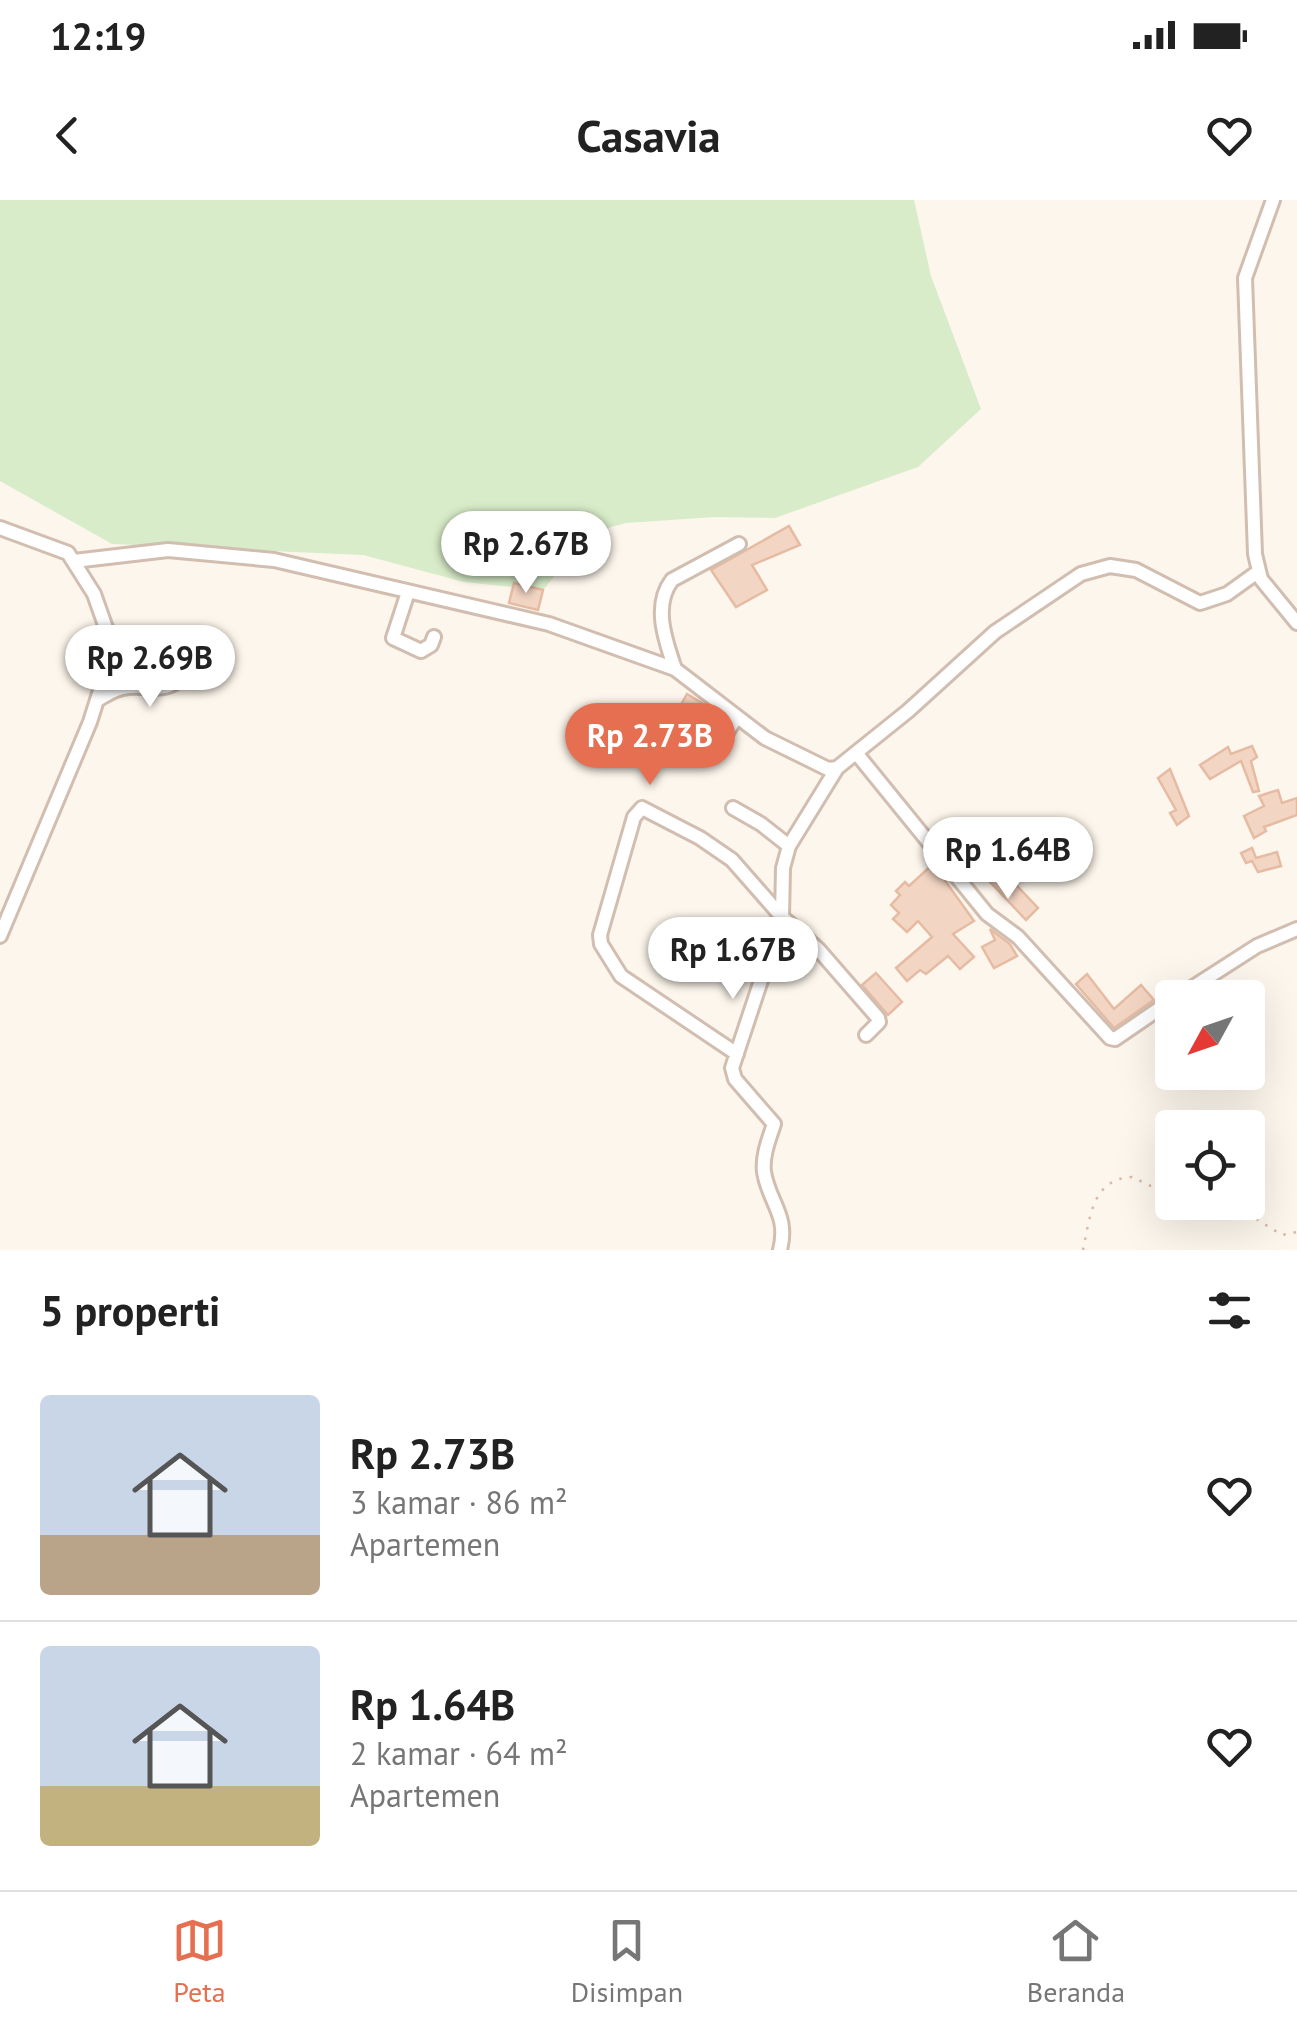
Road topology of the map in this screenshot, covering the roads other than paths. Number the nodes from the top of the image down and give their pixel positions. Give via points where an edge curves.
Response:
1 (1273, 200) edge
2 (0, 528) edge
3 (738, 544) dead end
4 (74, 561) junction
5 (1259, 570) junction
6 (408, 592) junction
7 (1297, 622) edge
8 (434, 637) dead end
9 (675, 669) junction
10 (178, 681) dead end
11 (97, 700) junction
12 (737, 717) junction
13 (857, 754) junction
14 (694, 759) dead end
15 (837, 768) junction
16 (733, 808) dead end
17 (789, 846) junction
18 (782, 917) junction
19 (1297, 929) edge
20 (0, 936) edge
21 (1204, 980) edge
22 (1155, 1012) edge
23 (866, 1035) dead end
24 (737, 1054) junction
25 (780, 1250) edge

1 - 5 street via 1245,278
2 - 4 street
3 - 9 street via 666,588 662,620
4 - 6 street via 168,550 274,560
4 - 11 street via 106,628 108,662
5 - 7 street
5 - 13 street via 1227,594 1200,602 1136,570 1110,566 1081,574 995,632
6 - 8 street via 393,638 421,651
6 - 9 street via 549,624
9 - 12 street
10 - 11 street via 164,690 130,686
11 - 20 street
12 - 14 street via 708,758
12 - 15 street via 778,744
13 - 15 street
13 - 22 street via 987,914 1018,937 1110,1038
15 - 17 street
16 - 17 street
17 - 18 street
18 - 23 street via 878,1018
18 - 24 street
18 - 24 street via 732,860 700,838 646,808 634,817 601,944 621,976
19 - 21 street
24 - 25 street via 735,1080 774,1124 764,1164 784,1232

